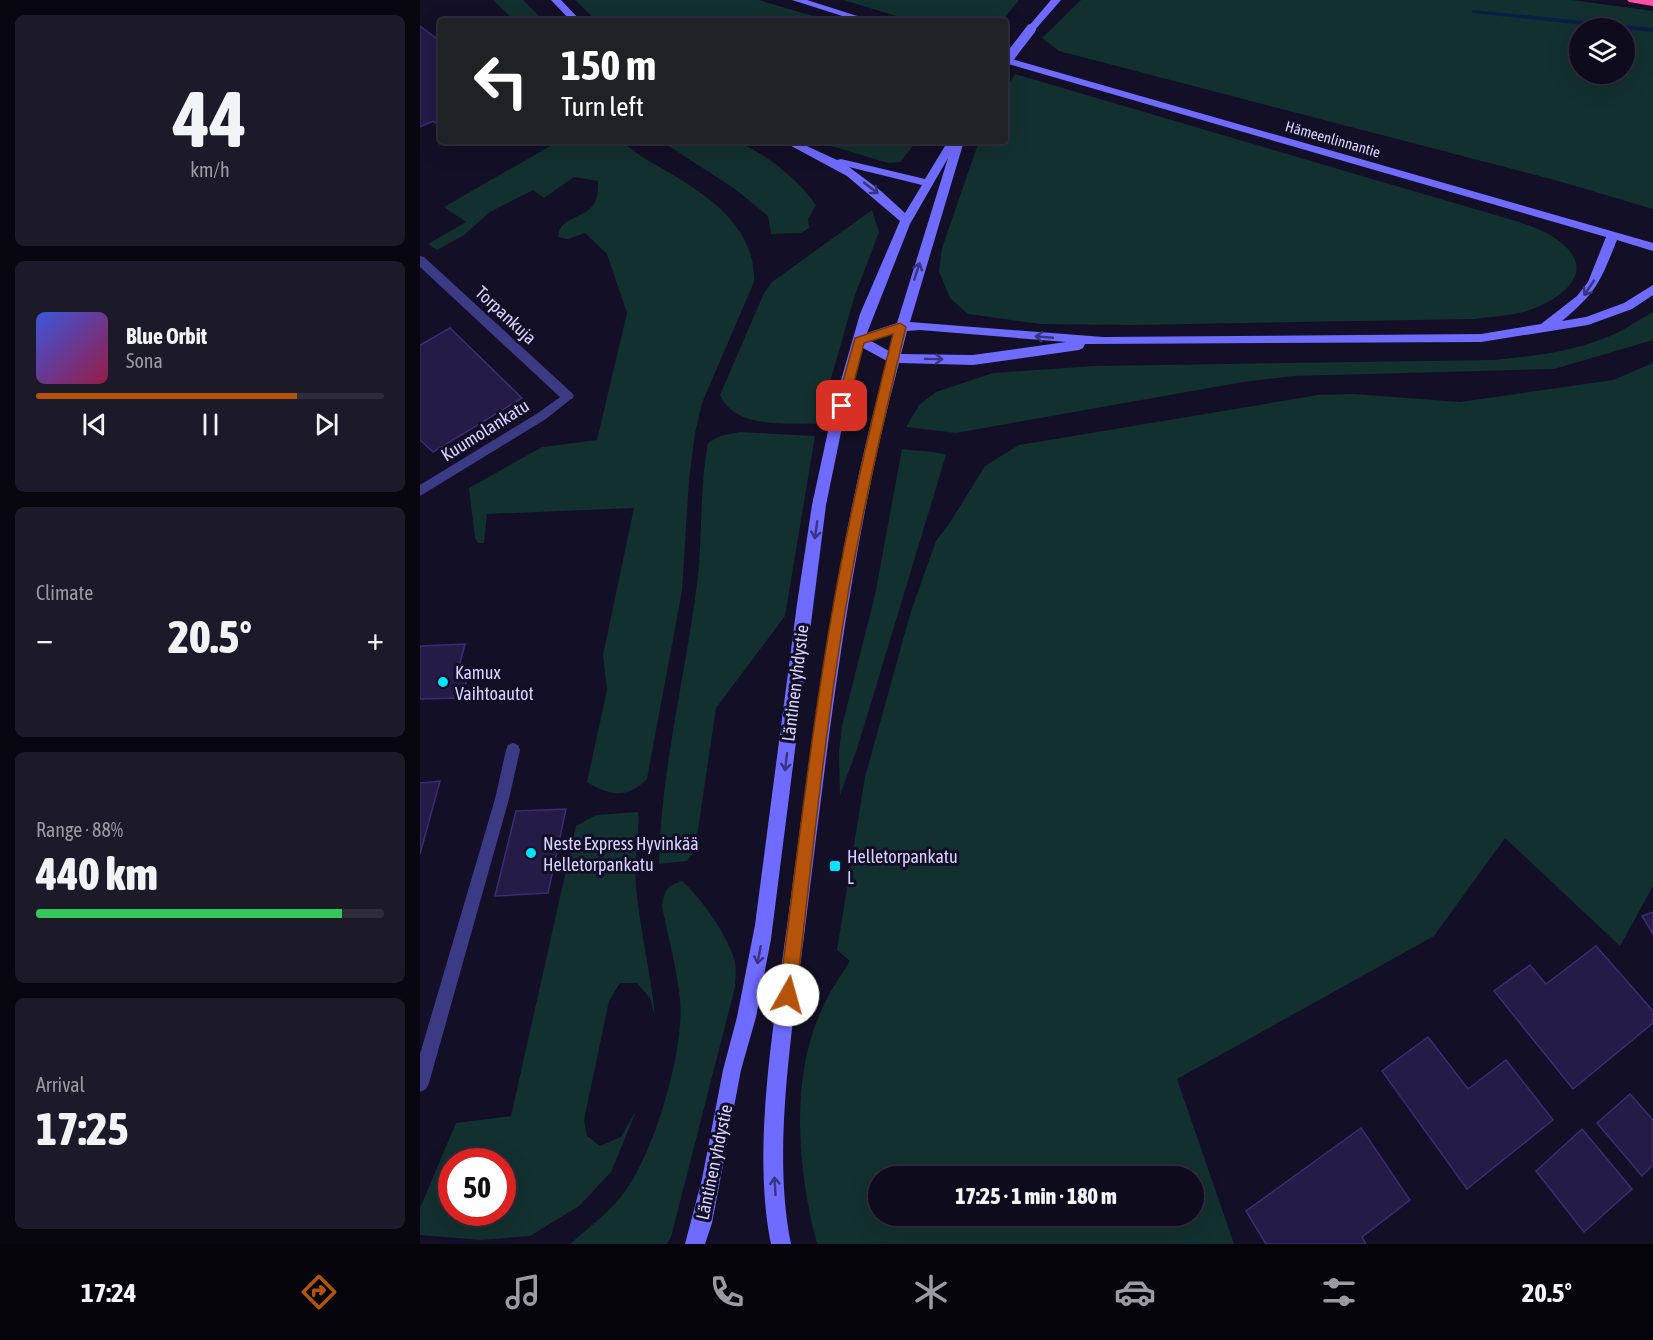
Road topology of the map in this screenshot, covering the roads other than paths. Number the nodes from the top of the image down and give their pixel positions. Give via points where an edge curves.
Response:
1 (556, 0) edge
2 (797, 0) edge
3 (1056, 0) edge
4 (1633, 0) edge
5 (1653, 3) edge
6 (573, 18) edge
7 (858, 18) edge
8 (1008, 58) edge
9 (1008, 63) edge
10 (794, 144) edge
11 (951, 144) edge
12 (958, 144) edge
13 (833, 160) junction
14 (925, 182) junction
15 (906, 220) junction
16 (1613, 235) junction
17 (1653, 247) edge
18 (420, 260) edge
19 (1653, 289) edge
20 (900, 327) junction
21 (1541, 330) junction
22 (859, 340) junction
23 (1102, 341) junction
24 (892, 357) junction
25 (567, 396) joint
26 (420, 491) edge
27 (513, 750) dead end
28 (420, 1083) edge
29 (694, 1244) edge
30 (781, 1244) edge

1 - 6 main road
2 - 7 main road
3 - 8 main road, bridge
4 - 5 highway
9 - 16 main road, Hämeenlinnantie
10 - 13 main road
11 - 14 main road, Läntinen yhdystie
20 -> 12 main road, Läntinen yhdystie
13 - 14 main road
13 -> 15 main road
14 - 15 main road, Läntinen yhdystie
15 - 22 main road, Läntinen yhdystie via 885,265
16 - 17 main road, Hämeenlinnantie
16 -> 21 main road via 1593,284 1581,299
18 - 25 street, Torpankuja
19 - 21 main road via 1628,306 1588,321
20 - 22 main road
23 -> 20 main road
20 - 24 main road, Läntinen yhdystie
21 - 23 main road via 1481,338 1377,341
22 - 24 main road
22 -> 29 main road, Läntinen yhdystie via 825,472 761,947 732,1068 708,1205
24 -> 23 main road via 974,360
30 -> 24 main road, Läntinen yhdystie via 774,1162 777,1090 818,747 838,612
25 - 26 lane, Kuumolankatu via 542,416
27 - 28 lane

